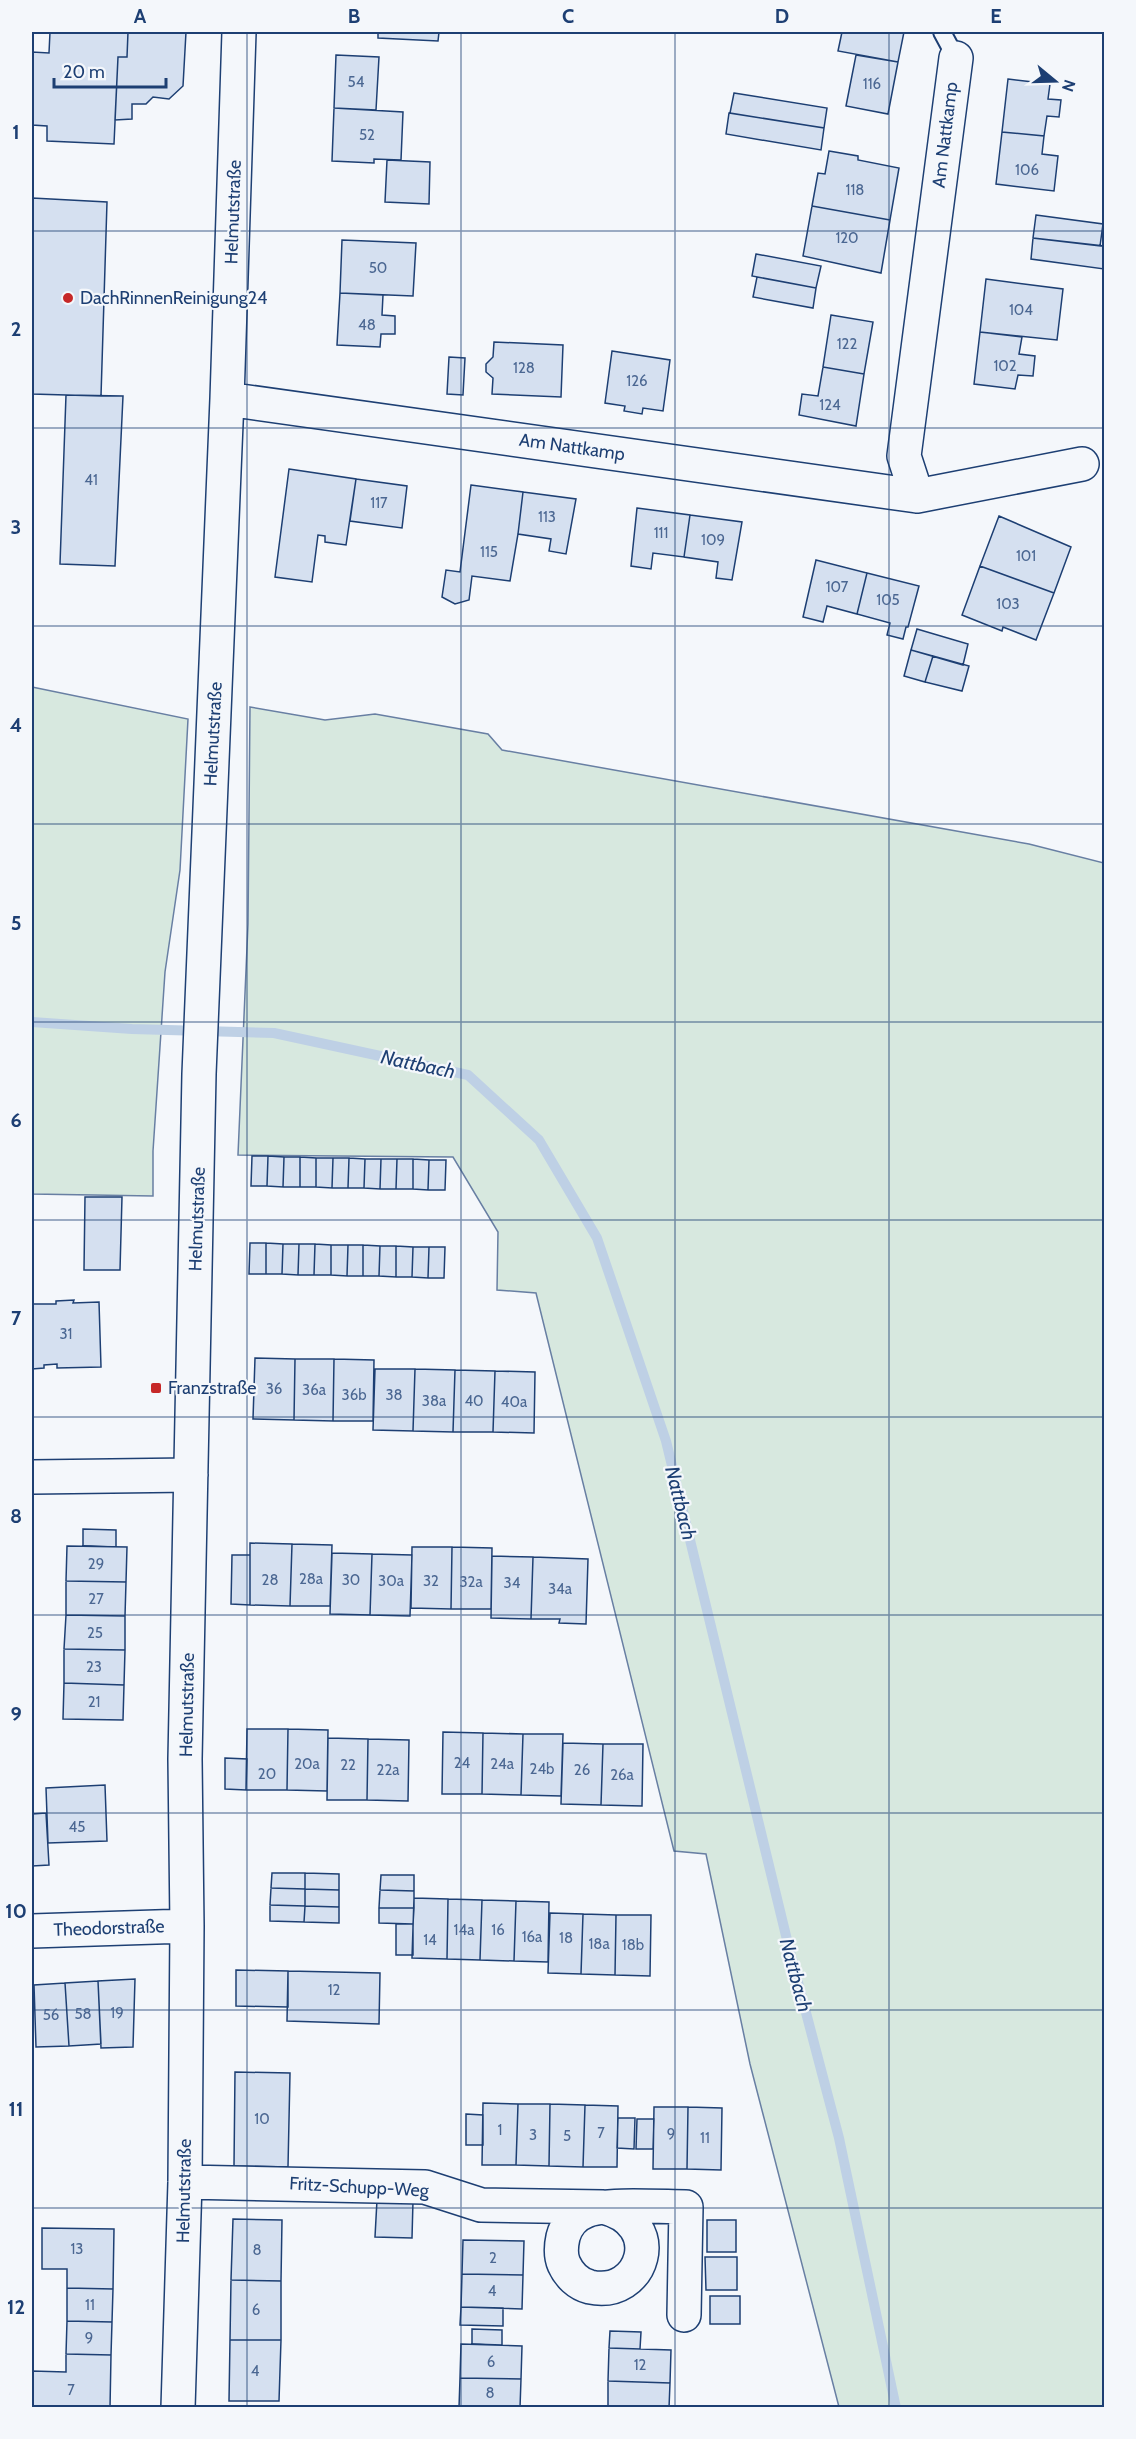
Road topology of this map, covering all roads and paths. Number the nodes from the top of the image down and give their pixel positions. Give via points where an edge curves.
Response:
1 (239, 32) edge
2 (949, 45) edge
3 (227, 399) junction
4 (1082, 464) dead end
5 (917, 496) junction
6 (191, 1475) junction
7 (32, 1477) edge
8 (188, 1926) junction
9 (32, 1931) edge
10 (185, 2182) junction
11 (684, 2315) dead end
12 (178, 2408) edge

1 - 3 street, Helmutstraße
2 - 5 street, Am Nattkamp via 904,456
3 - 5 street, Am Nattkamp
3 - 6 street, Helmutstraße via 201,1011
4 - 5 street, Am Nattkamp
6 - 7 street
6 - 8 street, Helmutstraße via 185,1759
8 - 9 street, Theodorstraße
8 - 10 street, Helmutstraße
10 - 11 street, Fritz-Schupp-Weg via 425,2187 481,2205 686,2207
10 - 12 street, Helmutstraße

